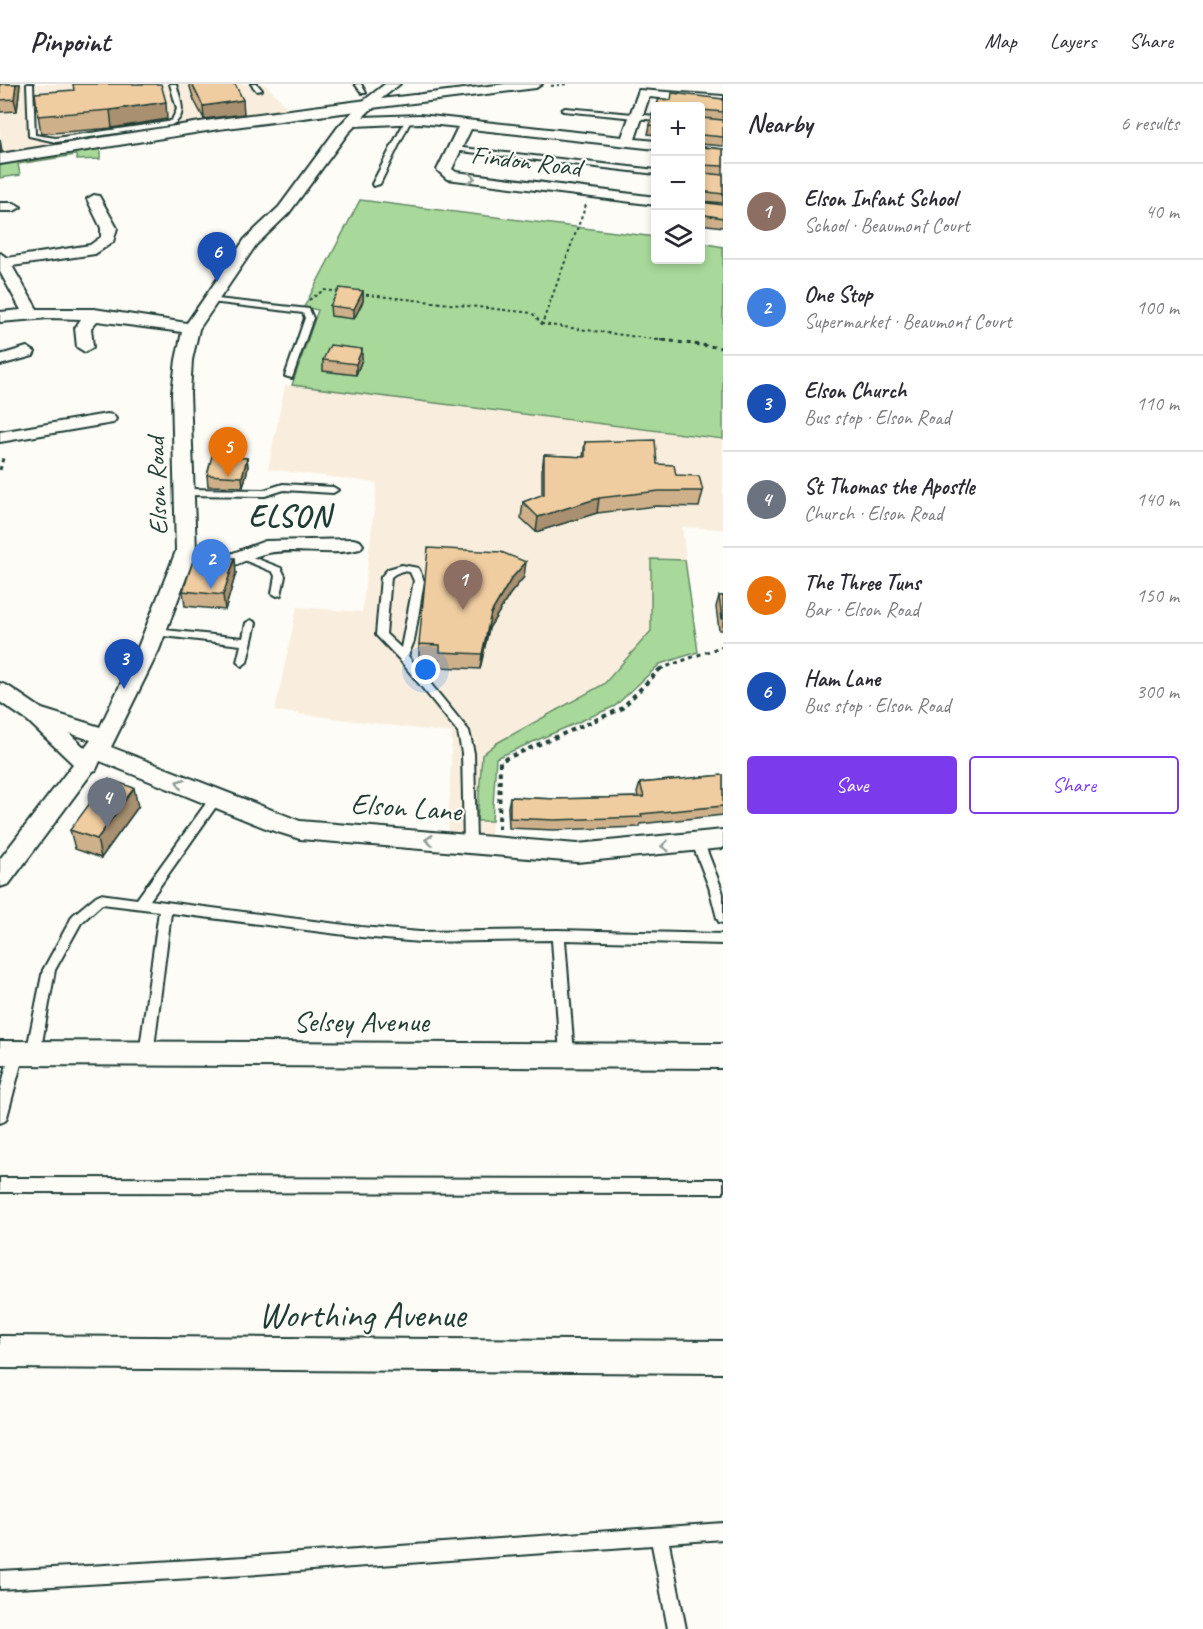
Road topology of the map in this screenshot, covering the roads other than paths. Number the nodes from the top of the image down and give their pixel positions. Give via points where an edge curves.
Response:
1 (30, 84) edge
2 (173, 84) edge
3 (358, 84) edge
4 (536, 84) edge
5 (388, 85) edge
6 (366, 98) junction
7 (723, 100) edge
8 (565, 110) dead end
9 (636, 116) junction
10 (409, 118) junction
11 (651, 118) edge
12 (351, 122) junction
13 (466, 124) junction
14 (627, 142) junction
15 (651, 144) edge
16 (454, 149) junction
17 (0, 159) edge
18 (651, 171) edge
19 (376, 184) dead end
20 (94, 199) dead end
21 (651, 200) edge
22 (1, 260) edge
23 (211, 300) junction
24 (31, 313) junction
25 (94, 314) junction
26 (0, 317) edge
27 (191, 329) junction
28 (85, 347) dead end
29 (27, 352) dead end
30 (0, 360) edge
31 (289, 376) dead end
32 (107, 419) dead end
33 (1, 433) edge
34 (2, 464) edge
35 (333, 490) dead end
36 (184, 492) junction
37 (352, 545) dead end
38 (242, 556) junction
39 (180, 565) junction
40 (277, 592) dead end
41 (251, 623) dead end
42 (155, 632) junction
43 (247, 642) junction
44 (403, 656) junction
45 (242, 662) dead end
46 (2, 695) edge
47 (36, 715) junction
48 (97, 751) junction
49 (216, 798) junction
50 (723, 839) edge
51 (470, 843) junction
52 (698, 843) junction
53 (0, 877) edge
54 (141, 903) junction
55 (166, 906) junction
56 (723, 918) edge
57 (558, 935) junction
58 (723, 939) edge
59 (17, 1053) edge
60 (567, 1054) junction
61 (146, 1055) junction
62 (723, 1056) edge
63 (0, 1117) edge
64 (0, 1185) edge
65 (723, 1186) edge
66 (0, 1352) edge
67 (723, 1357) edge
68 (723, 1531) edge
69 (659, 1536) junction
70 (0, 1580) edge
71 (677, 1629) edge

1 - 2 lane via 32,136 56,140 169,124 175,121 180,109
3 - 6 lane
4 - 6 street
5 - 6 street, Elson Road
6 - 12 street, Elson Road
6 - 17 street
7 - 9 street via 644,93
8 - 9 lane
9 - 11 lane
9 - 14 street
10 - 12 street
10 - 13 street
10 - 19 lane
12 - 23 street, Elson Road via 284,210 250,242
13 - 14 street
13 - 16 street, Findon Road
14 - 15 street
16 - 18 lane
16 -> 21 street, Findon Road via 444,170 452,176
20 - 22 street via 109,228 108,239 94,249
22 - 24 street
23 - 27 street, Elson Road
23 - 31 lane via 306,311 309,318
24 - 25 street
24 - 26 street
25 - 27 street
25 - 28 street via 83,328
27 - 36 street, Elson Road via 181,393
29 - 30 street
32 - 33 street
33 - 34 street
35 - 36 lane via 283,487 265,493
36 - 39 street, Elson Road via 186,551
37 - 38 street via 265,547
38 - 39 street via 219,565
38 - 40 lane via 277,570
39 - 42 street, Elson Road
41 - 43 lane
42 - 43 lane
42 - 48 street, Elson Road
43 - 45 lane
44 - 44 lane via 381,635 380,628 386,577 397,568 414,570 419,581
44 - 51 lane via 463,731 468,753
46 - 47 street
47 - 48 street
47 - 48 street, Elson Lane
49 -> 48 street, Elson Lane
48 - 53 street, Elson Road
51 -> 49 street, Elson Lane via 300,830
49 - 54 lane
50 - 52 street, Elson Lane
52 -> 51 street, Elson Lane via 577,853
52 - 56 lane
54 - 55 lane
54 - 59 lane via 100,899 77,919 49,970
55 - 57 lane via 420,937
55 - 61 lane
57 - 58 lane
57 - 60 lane
59 - 61 street, Selsey Avenue
59 - 63 lane
60 - 61 street, Selsey Avenue
60 - 62 street, Selsey Avenue
64 - 65 lane
66 - 67 street, Worthing Avenue
68 - 69 lane
69 - 70 lane
69 - 71 lane

